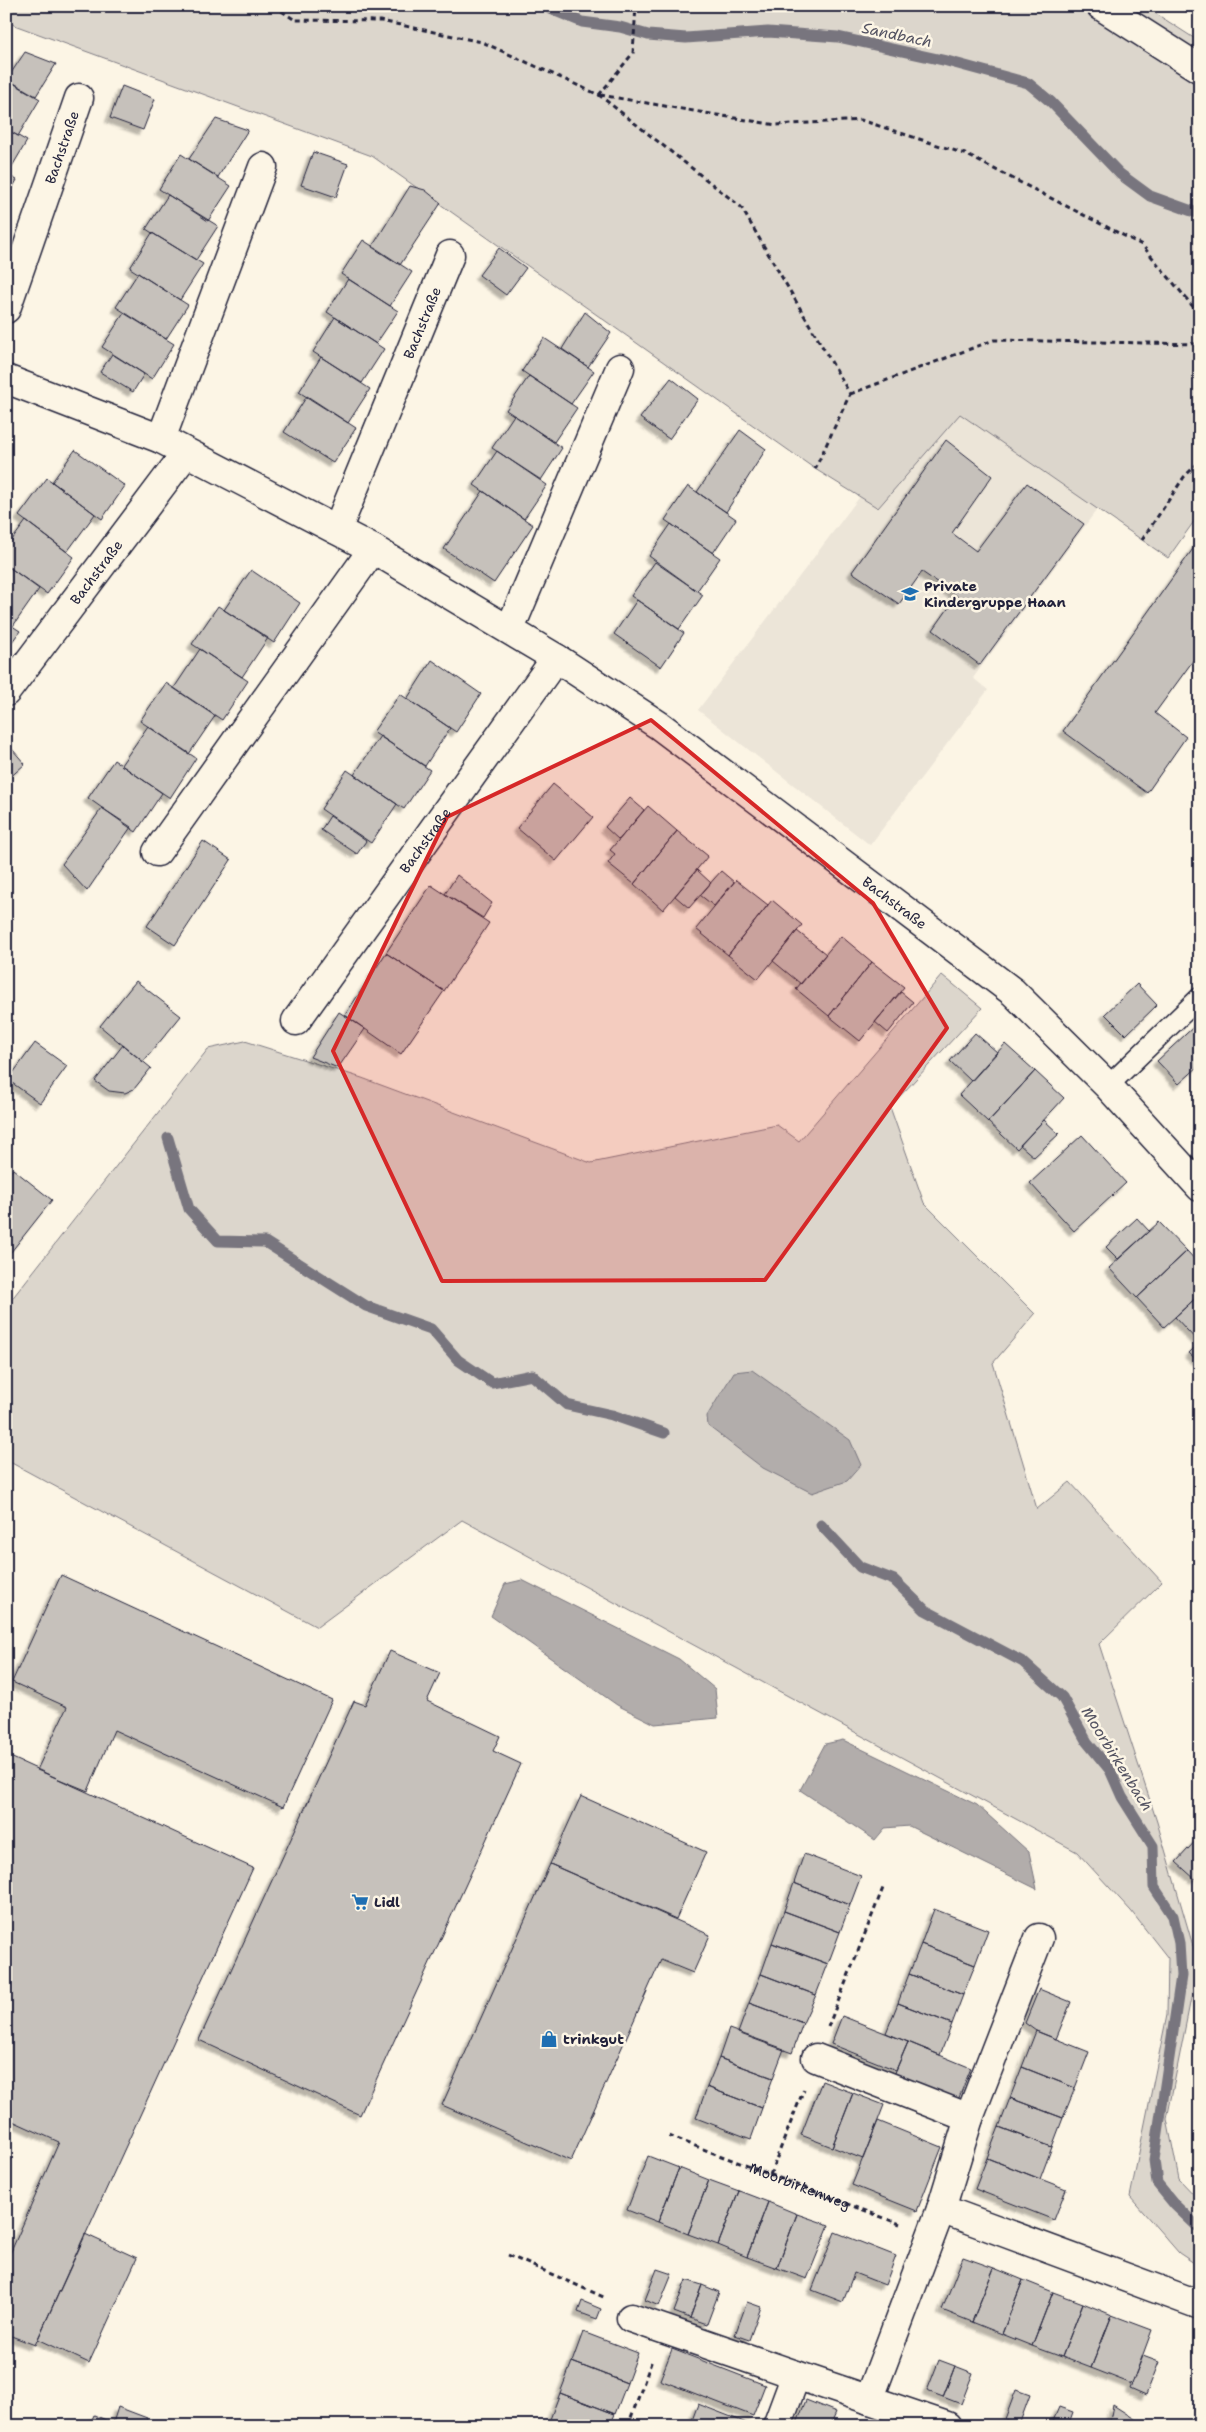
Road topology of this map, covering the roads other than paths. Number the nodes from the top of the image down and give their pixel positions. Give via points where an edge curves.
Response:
1 (1101, 6) edge
2 (1200, 69) edge
3 (79, 98) dead end
4 (263, 167) dead end
5 (450, 255) dead end
6 (6, 309) edge
7 (620, 368) dead end
8 (6, 379) edge
9 (161, 439) junction
10 (186, 453) junction
11 (337, 530) junction
12 (373, 549) junction
13 (510, 629) junction
14 (556, 658) junction
15 (6, 692) edge
16 (157, 852) dead end
17 (1200, 996) edge
18 (296, 1021) dead end
19 (1108, 1086) junction
20 (1200, 1187) edge
21 (1039, 1938) dead end
22 (816, 2058) dead end
23 (969, 2118) junction
24 (942, 2208) junction
25 (1200, 2305) edge
26 (631, 2318) road end
27 (796, 2375) junction
28 (870, 2400) junction
29 (777, 2426) edge
30 (947, 2426) edge

1 - 2 street
3 - 6 street, Bachstraße
4 - 9 street
5 - 11 street, Bachstraße
7 - 13 street
8 - 9 street, Bachstraße
9 - 10 street, Bachstraße
10 - 11 street, Bachstraße
10 - 15 street, Bachstraße
11 - 12 street, Bachstraße
12 - 13 street, Bachstraße
12 - 16 street
13 - 14 street, Bachstraße
14 - 18 street, Bachstraße
14 - 19 street, Bachstraße via 660,726 1013,992
17 - 19 lane
19 - 20 street, Bachstraße
21 - 23 street
22 - 23 street
23 - 24 street
24 - 25 street
24 - 28 street
26 - 27 street
27 - 28 street
27 - 29 street
28 - 30 street

